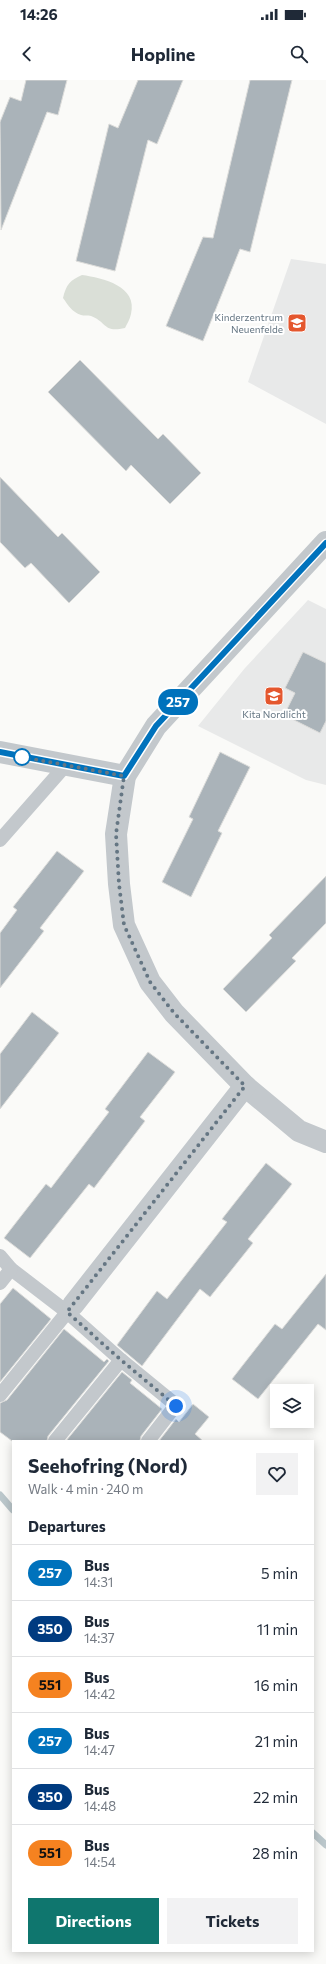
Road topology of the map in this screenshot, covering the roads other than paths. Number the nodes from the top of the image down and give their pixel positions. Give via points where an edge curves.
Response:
1 (326, 542) edge
2 (0, 752) edge
3 (66, 765) junction
4 (124, 776) junction
5 (0, 840) edge
6 (245, 1086) junction
7 (326, 1142) edge
8 (0, 1256) edge
9 (11, 1269) junction
10 (0, 1283) edge
11 (70, 1308) junction
12 (121, 1360) junction
13 (0, 1395) edge
14 (56, 1440) edge
15 (149, 1440) edge

1 - 4 street via 156,726
2 - 3 street
3 - 4 street
3 - 5 lane
4 - 6 street via 116,834 124,925 150,982 174,1013
6 - 7 street via 298,1131
6 - 11 street
8 - 9 lane
9 - 10 lane
9 - 11 lane
11 - 12 lane
11 - 13 lane
12 - 14 lane
12 - 15 lane via 176,1406

